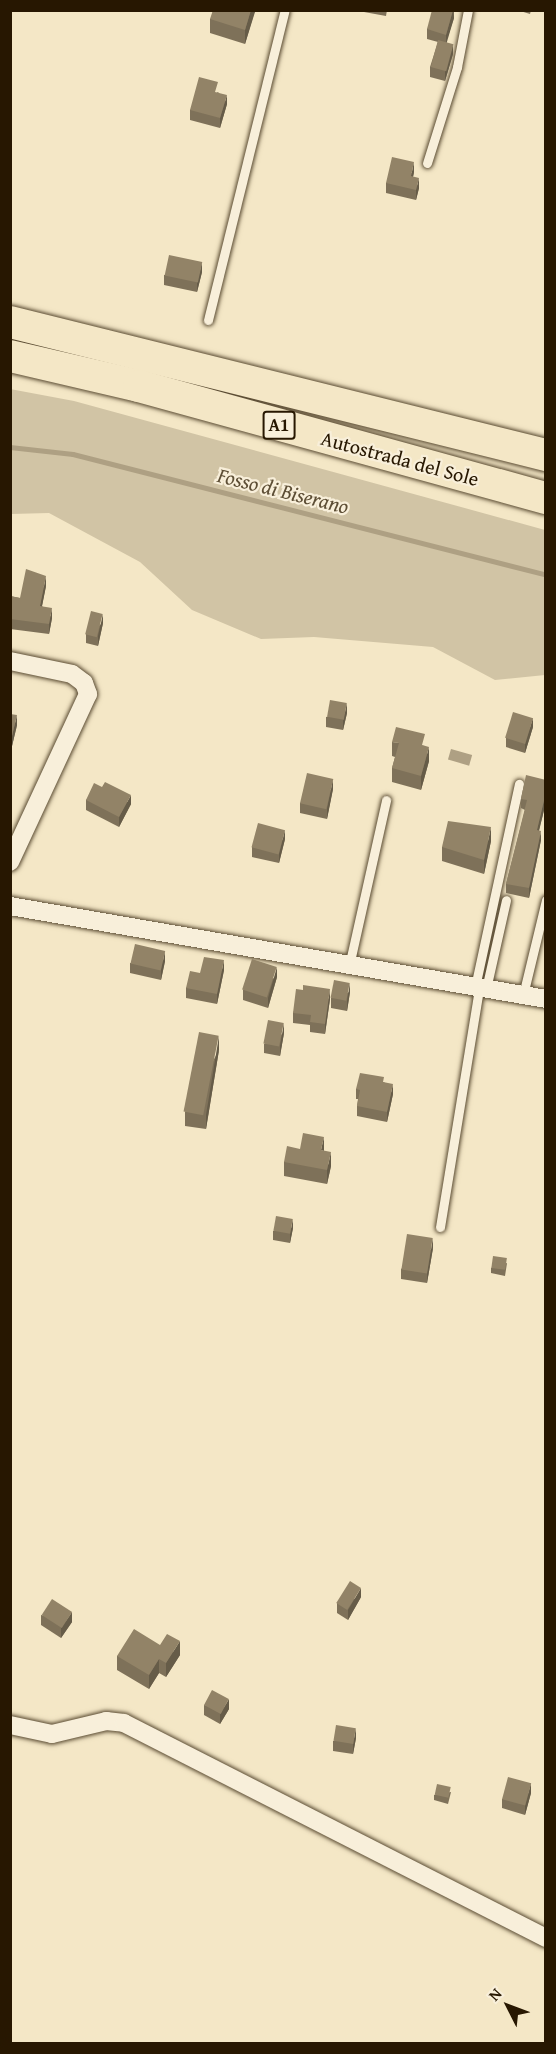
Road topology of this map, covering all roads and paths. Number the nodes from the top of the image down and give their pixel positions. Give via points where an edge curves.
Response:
1 (285, 10) edge
2 (468, 10) edge
3 (427, 164) dead end
4 (208, 320) dead end
5 (10, 322) edge
6 (10, 356) edge
7 (546, 455) edge
8 (546, 498) edge
9 (10, 662) edge
10 (519, 784) dead end
11 (386, 800) dead end
12 (16, 837) edge
13 (10, 862) edge
14 (506, 900) dead end
15 (546, 900) edge
16 (10, 906) edge
17 (349, 966) junction
18 (480, 988) junction
19 (523, 995) junction
20 (546, 999) edge
21 (440, 1227) dead end
22 (10, 1725) edge
23 (546, 1938) edge

1 - 4 lane
2 - 3 lane via 457,67
5 - 7 highway, Autostrada del Sole / A1
6 - 8 highway, Autostrada del Sole / A1 via 139,386
9 - 12 street via 72,674 84,683 88,694
10 - 18 lane
11 - 17 lane
12 - 13 street
14 - 18 lane
15 - 19 lane
16 - 17 street
17 - 18 street
18 - 19 street
18 - 21 lane
19 - 20 street
22 - 23 street via 52,1734 106,1721 124,1723

